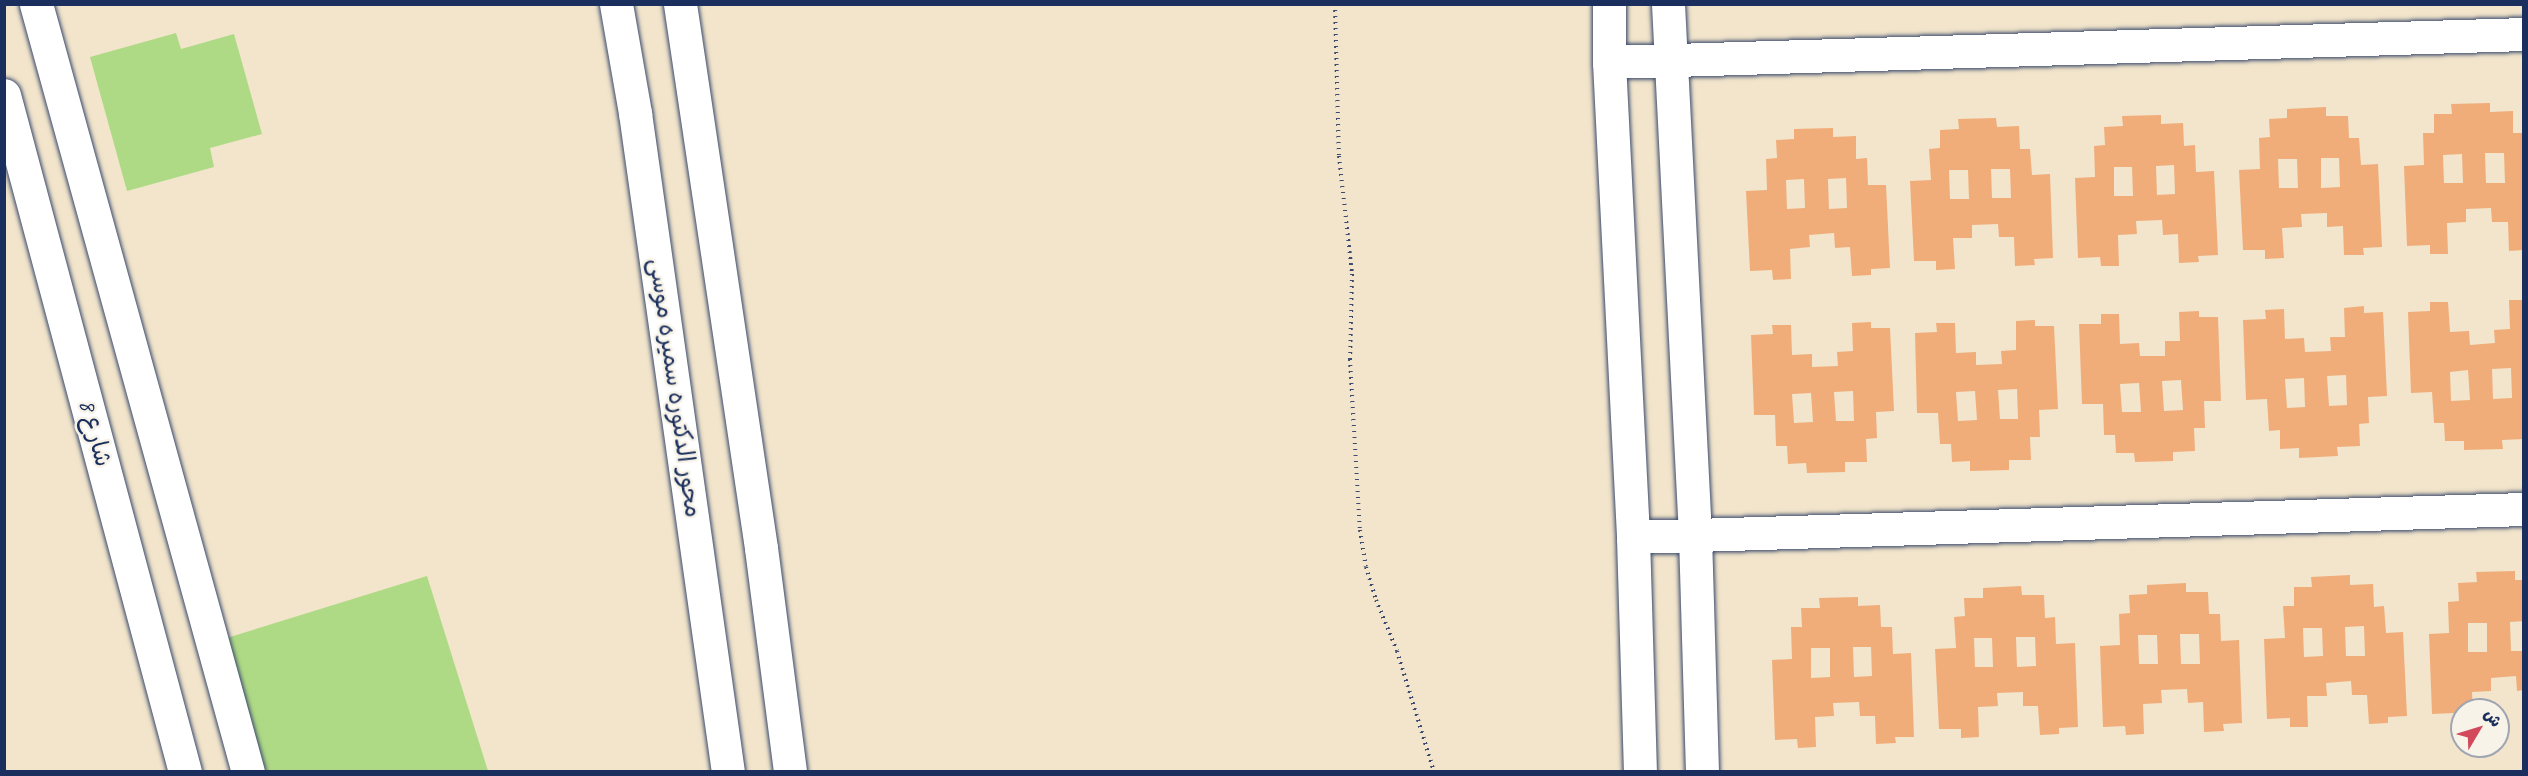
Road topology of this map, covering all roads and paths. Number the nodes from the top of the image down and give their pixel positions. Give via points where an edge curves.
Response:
1 (36, 4) edge
2 (616, 4) edge
3 (680, 4) edge
4 (1335, 4) edge
5 (1609, 4) edge
6 (1668, 4) edge
7 (2523, 34) edge
8 (1609, 62) junction
9 (1669, 63) junction
10 (4, 95) edge
11 (2523, 509) edge
12 (1695, 536) junction
13 (1634, 537) junction
14 (185, 771) edge
15 (248, 771) edge
16 (728, 771) edge
17 (790, 771) edge
18 (1434, 771) edge
19 (1640, 771) edge
20 (1702, 771) edge

1 - 15 street
2 - 16 street, محور الدكتوره سميره موسى via 637,124
3 - 17 street
4 - 18 path via 1339,156 1352,274 1350,359 1360,530 1376,600 1397,651
5 - 8 street
6 - 9 street
7 - 9 street
8 - 9 street
8 - 13 street
9 - 12 street
10 - 14 street, شارع 8
11 - 12 street
12 - 13 street
12 - 20 street
13 - 19 street

